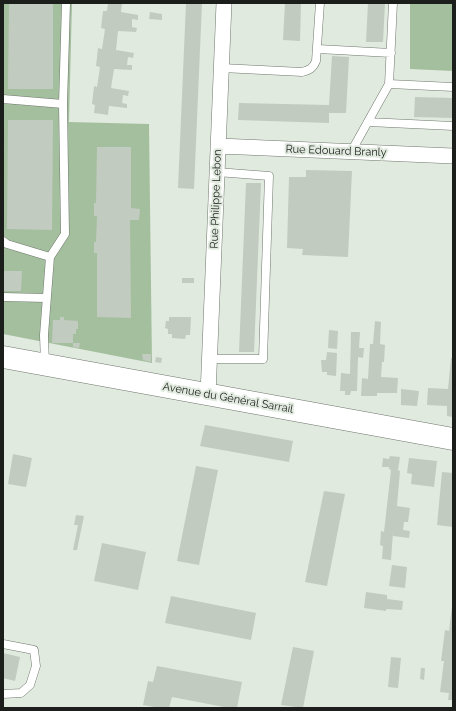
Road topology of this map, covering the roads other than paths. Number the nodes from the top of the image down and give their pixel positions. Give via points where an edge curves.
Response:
1 (66, 3) edge
2 (224, 3) edge
3 (320, 3) edge
4 (393, 3) edge
5 (318, 49) junction
6 (391, 53) junction
7 (222, 68) junction
8 (389, 84) junction
9 (453, 87) edge
10 (3, 99) edge
11 (63, 104) junction
12 (368, 122) junction
13 (453, 126) edge
14 (218, 146) junction
15 (351, 152) junction
16 (453, 156) edge
17 (217, 172) junction
18 (3, 241) edge
19 (50, 257) junction
20 (3, 297) edge
21 (46, 298) junction
22 (3, 357) edge
23 (210, 359) junction
24 (45, 365) junction
25 (208, 395) junction
26 (453, 439) edge
27 (3, 644) edge
28 (3, 694) edge

1 - 11 lane
2 - 7 street, Rue Philippe Lebon
3 - 5 lane
4 - 6 lane
5 - 6 lane
5 - 7 lane via 314,67 309,71
6 - 8 lane
7 - 14 street, Rue Philippe Lebon
8 - 9 lane
8 - 12 lane
10 - 11 lane
11 - 19 lane via 65,234
12 - 13 lane
12 - 15 lane
14 - 15 street, Rue Edouard Branly
14 - 17 street, Rue Philippe Lebon
15 - 16 street, Rue Edouard Branly
17 - 23 street, Rue Philippe Lebon
17 - 23 lane via 269,176 263,359
18 - 19 lane
19 - 21 lane
20 - 21 lane
21 - 24 lane
22 - 24 main road, Avenue du Général Sarrail
23 - 25 street, Rue Philippe Lebon
24 - 25 main road, Avenue du Général Sarrail
25 - 26 main road, Avenue du Général Sarrail
27 - 28 lane via 34,650 36,666 30,685 21,693

